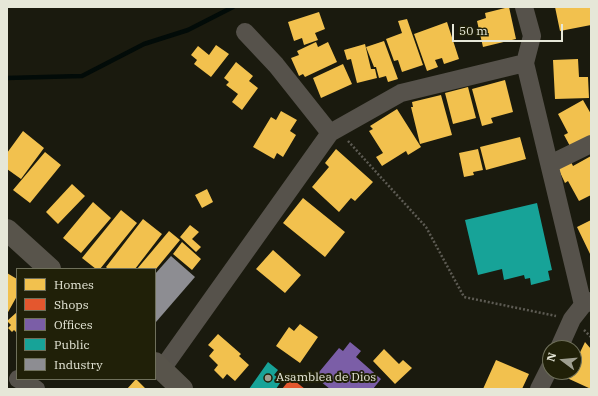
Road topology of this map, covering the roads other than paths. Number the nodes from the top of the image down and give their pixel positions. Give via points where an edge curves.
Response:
1 (524, 7) edge
2 (245, 32) dead end
3 (525, 63) junction
4 (334, 131) junction
5 (591, 144) edge
6 (550, 164) junction
7 (7, 230) edge
8 (49, 268) edge
9 (587, 303) edge
10 (563, 340) edge
11 (159, 366) edge
12 (20, 380) edge
13 (544, 380) edge
14 (36, 389) edge
15 (182, 389) edge
16 (539, 389) edge

1 - 3 street via 532,36
2 - 4 street
3 - 4 street via 401,93
3 - 6 street
4 - 11 street
5 - 6 street
6 - 9 street
7 - 8 main road
9 - 10 street via 572,320
11 - 15 main road
12 - 14 street
13 - 16 street

